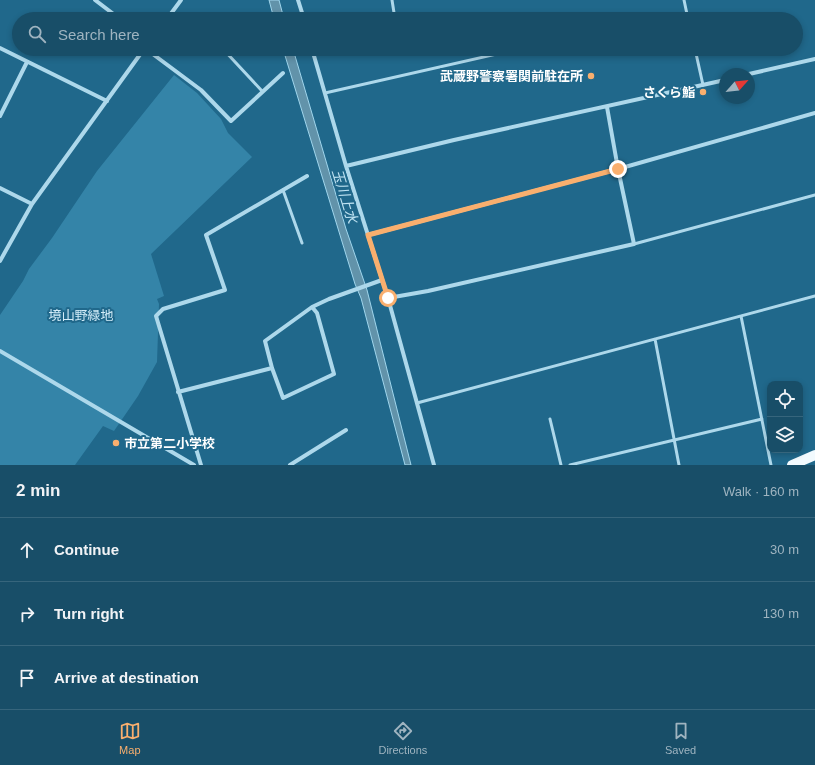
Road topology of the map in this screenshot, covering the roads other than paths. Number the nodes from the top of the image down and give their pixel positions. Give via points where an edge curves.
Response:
1 (95, 0) edge
2 (181, 0) edge
3 (298, 0) edge
4 (392, 0) edge
5 (684, 0) edge
6 (111, 12) edge
7 (172, 12) edge
8 (302, 12) edge
9 (394, 12) edge
10 (687, 12) edge
11 (0, 48) edge
12 (12, 54) edge
13 (15, 56) edge
14 (140, 56) edge
15 (155, 56) edge
16 (230, 56) edge
17 (314, 56) edge
18 (488, 56) edge
19 (697, 56) edge
20 (815, 59) edge
21 (27, 62) junction
22 (283, 73) dead end
23 (755, 73) edge
24 (719, 81) edge
25 (703, 85) junction
26 (262, 91) junction
27 (325, 93) junction
28 (107, 101) junction
29 (607, 107) junction
30 (815, 113) edge
31 (0, 116) edge
32 (346, 166) junction
33 (618, 169) junction
34 (307, 176) dead end
35 (0, 188) edge
36 (283, 190) junction
37 (815, 195) edge
38 (32, 204) junction
39 (368, 235) junction
40 (302, 243) dead end
41 (634, 244) junction
42 (0, 261) edge
43 (382, 280) junction
44 (815, 296) edge
45 (388, 298) junction
46 (312, 307) junction
47 (741, 316) junction
48 (655, 339) junction
49 (0, 351) edge
50 (272, 368) junction
51 (178, 392) junction
52 (417, 403) junction
53 (550, 419) dead end
54 (762, 419) junction
55 (346, 430) dead end
56 (674, 440) junction
57 (815, 455) edge
58 (194, 465) edge
59 (201, 465) edge
60 (290, 465) edge
61 (434, 465) edge
62 (561, 465) edge
63 (570, 465) edge
64 (679, 465) edge
65 (771, 465) edge
66 (792, 465) edge

1 - 6 street
2 - 7 street
3 - 8 street
4 - 9 lane
5 - 10 lane
11 - 12 street
13 - 21 street
14 - 28 street
15 - 26 street via 201,90 231,121
16 - 26 lane
17 - 27 street
18 - 27 lane
19 - 25 lane
20 - 23 street
21 - 28 street
21 - 31 street
22 - 26 street
24 - 25 street
25 - 29 street
27 - 32 street
28 - 38 street
29 - 32 street
29 - 33 street
30 - 33 street
32 - 39 street
33 - 39 street
33 - 41 street
34 - 36 street
35 - 38 street
36 - 40 lane
36 - 51 street via 206,235 225,290 163,310 156,316
37 - 41 lane
38 - 42 street
39 - 43 street
41 - 45 street
43 - 45 street
43 - 46 street
44 - 47 lane
45 - 52 street
46 - 50 street via 265,341
46 - 50 street via 317,313 334,374 283,398
47 - 48 lane
47 - 54 lane
48 - 52 lane
48 - 56 lane
49 - 58 street
50 - 51 street
51 - 59 street
52 - 61 street
53 - 62 lane
54 - 56 lane
54 - 65 lane
55 - 60 street
56 - 63 lane
56 - 64 lane
57 - 66 main road

